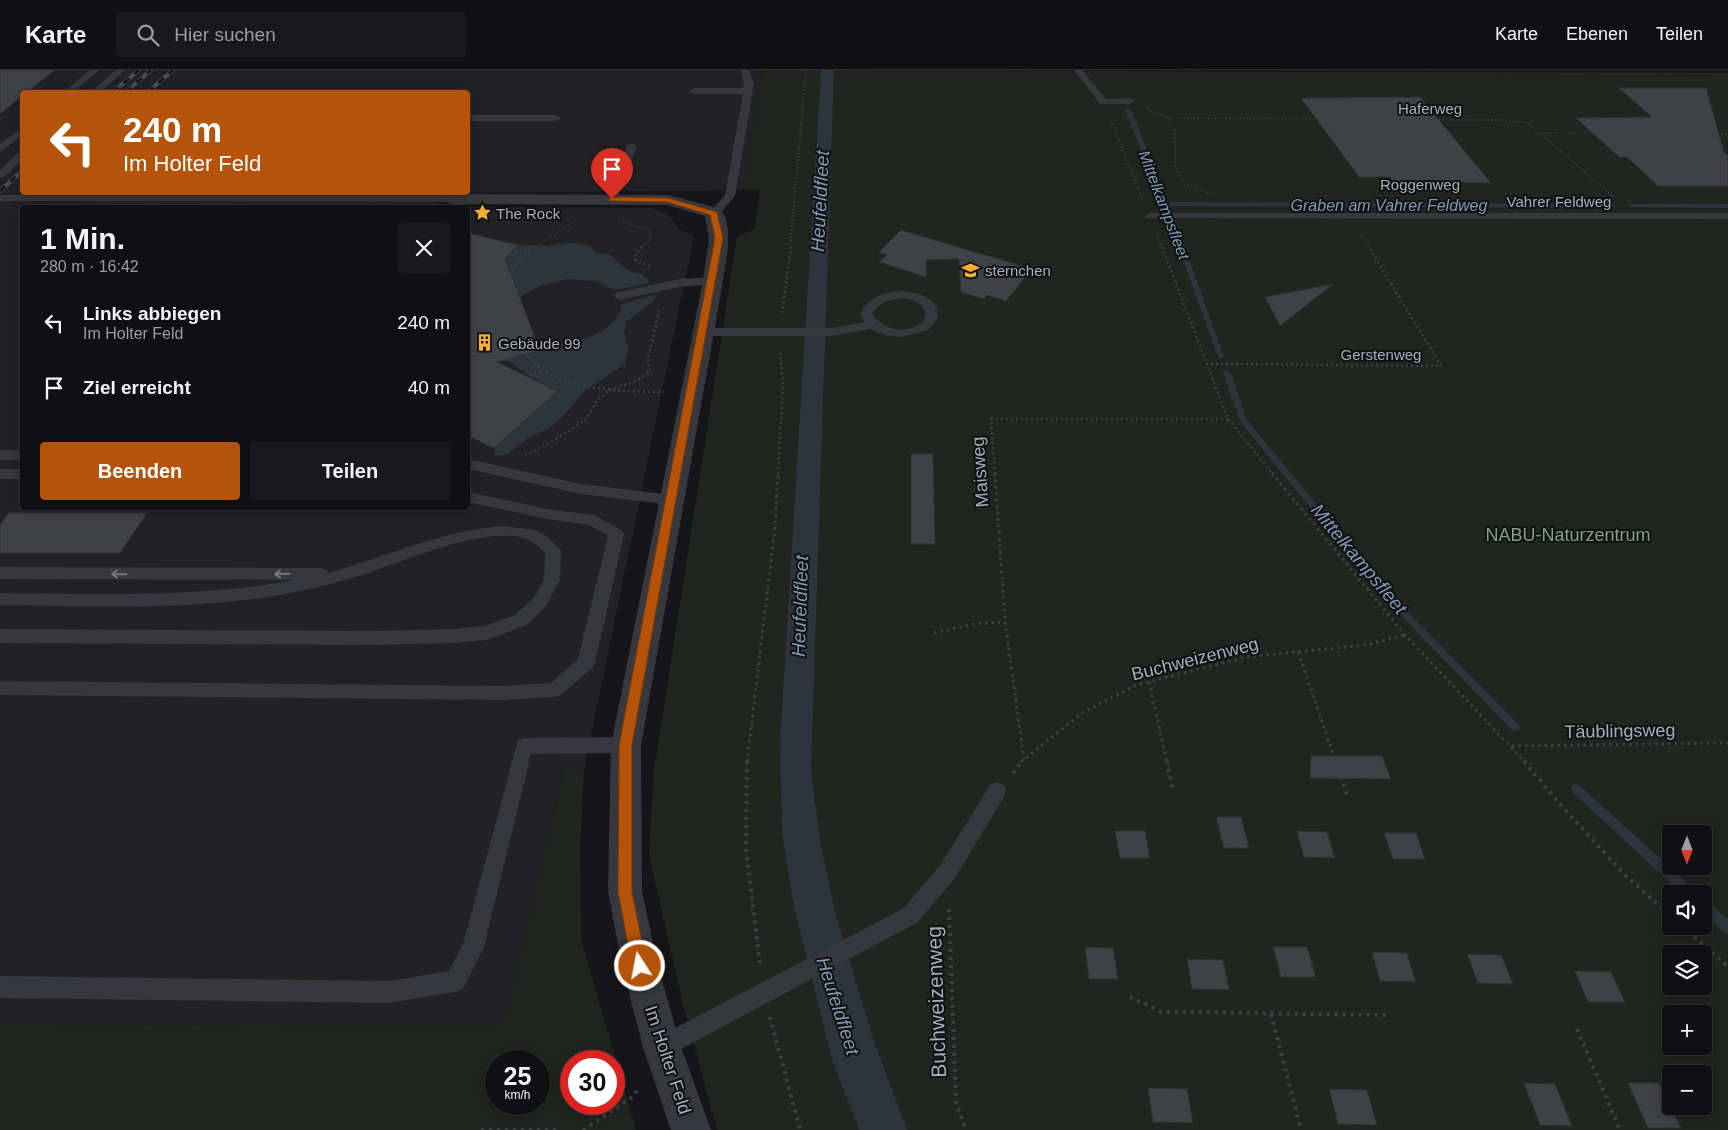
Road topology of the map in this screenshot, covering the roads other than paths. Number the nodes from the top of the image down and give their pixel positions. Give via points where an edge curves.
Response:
1 (95, 70) edge
2 (121, 70) edge
3 (745, 70) edge
4 (1078, 70) edge
5 (70, 90) edge
6 (97, 90) edge
7 (694, 91) dead end
8 (748, 91) junction
9 (1130, 101) road end
10 (470, 118) edge
11 (556, 118) dead end
12 (20, 132) edge
13 (632, 146) dead end
14 (0, 149) edge
15 (20, 157) edge
16 (0, 175) edge
17 (54, 195) edge
18 (329, 196) edge
19 (0, 198) edge
20 (454, 199) joint
21 (612, 199) junction
22 (365, 203) edge
23 (415, 203) edge
24 (44, 205) edge
25 (714, 214) junction
26 (1155, 216) road end
27 (1728, 216) edge
28 (713, 281) junction
29 (620, 296) dead end
30 (874, 326) junction
31 (703, 332) junction
32 (0, 455) edge
33 (20, 455) edge
34 (470, 465) edge
35 (0, 474) edge
36 (20, 474) edge
37 (470, 497) edge
38 (672, 500) junction
39 (0, 573) edge
40 (348, 574) junction
41 (0, 599) edge
42 (0, 636) edge
43 (0, 688) edge
44 (626, 745) junction
45 (997, 792) road end
46 (795, 977) joint
47 (0, 987) edge
48 (764, 994) joint
49 (662, 1047) junction
50 (691, 1130) edge

1 - 5 lane
2 - 6 lane
3 - 8 lane
4 - 9 lane via 1103,102
7 - 8 lane
8 - 25 lane via 730,196
10 - 11 lane
12 - 14 lane
13 - 21 lane
15 - 16 lane
17 - 18 lane
17 - 19 lane
17 - 24 lane
18 - 22 lane
20 - 21 street
20 - 23 lane
21 - 25 street via 668,200
22 - 23 lane
25 - 28 street, Im Holter Feld via 719,238
26 - 27 lane, Vahrer Feldweg
28 - 29 lane via 679,283
28 - 31 street, Im Holter Feld
30 - 30 lane via 866,314 868,308 873,302 890,295 920,299 932,310 929,322 914,331 892,333
30 - 31 lane via 834,332
31 - 38 street, Im Holter Feld
32 - 33 lane
34 - 38 lane via 580,489
35 - 36 lane
37 - 43 lane via 547,514 594,520 616,534 586,663 555,690 502,693
38 - 44 street, Im Holter Feld
40 -> 39 lane
40 - 41 lane via 280,591 223,598
40 - 42 lane via 441,542 485,531 526,533 542,540 553,552 552,580 540,602 521,620 486,633 370,638
44 - 47 lane via 524,746 473,947 455,981 389,992
44 - 49 street, Im Holter Feld via 625,892 640,966
45 - 46 lane via 948,871 911,915
46 - 48 lane
48 - 49 lane
49 - 50 street, Im Holter Feld

